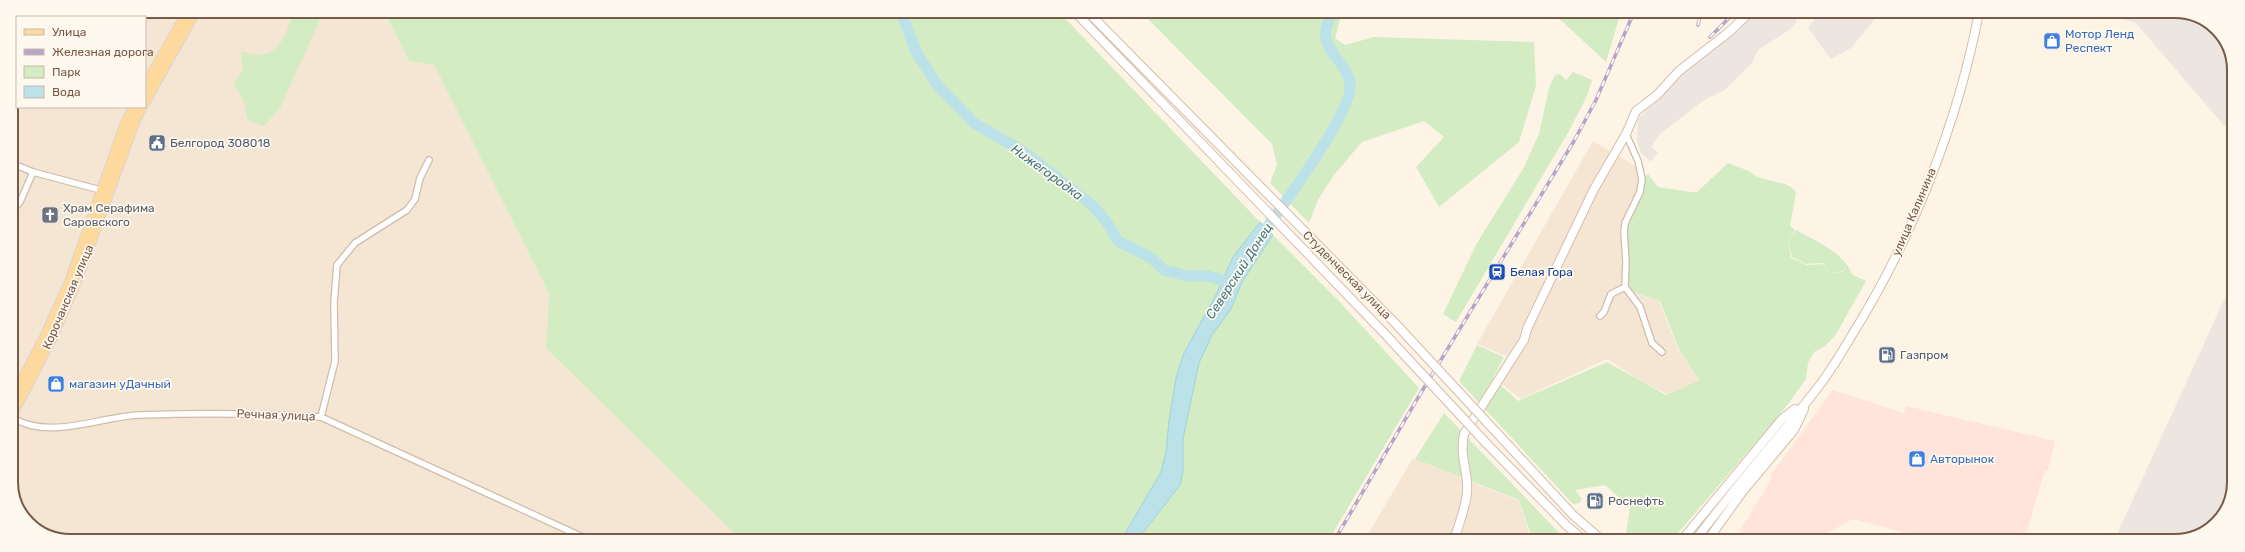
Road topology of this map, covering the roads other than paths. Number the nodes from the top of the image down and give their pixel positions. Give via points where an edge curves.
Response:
1 (184, 18) edge
2 (192, 18) edge
3 (1081, 18) edge
4 (1094, 18) edge
5 (1744, 18) edge
6 (1977, 18) edge
7 (146, 84) edge
8 (146, 100) edge
9 (133, 108) edge
10 (142, 108) edge
11 (1626, 134) junction
12 (429, 160) dead end
13 (18, 166) edge
14 (33, 172) junction
15 (106, 192) junction
16 (18, 204) edge
17 (1625, 287) junction
18 (1600, 316) dead end
19 (1662, 352) dead end
20 (18, 388) edge
21 (1810, 395) junction
22 (18, 404) edge
23 (321, 417) junction
24 (18, 420) edge
25 (576, 534) edge
26 (1456, 534) edge
27 (1577, 534) edge
28 (1595, 534) edge
29 (1687, 534) edge
30 (1701, 534) edge
31 (1712, 534) edge

1 - 7 main road
2 - 8 main road
3 - 27 main road, Студенческая улица, bridge via 1385,334 1486,443
4 - 28 main road, Студенческая улица, bridge via 1395,323 1573,515
5 - 11 main road via 1679,71 1657,95 1636,111
6 - 21 main road, улица Калинина via 1954,107 1918,207 1884,281 1863,318 1834,364
9 - 15 main road, Корочанская улица via 126,121
10 - 15 main road, Корочанская улица
11 - 17 street via 1638,161 1642,179 1640,192 1625,223
11 - 26 main road via 1594,189 1524,340 1464,434 1462,457 1467,492
12 - 23 street via 420,178 415,199 407,210 355,243 337,265 334,302 335,361
13 - 14 street
14 - 15 street
14 - 16 street
15 - 20 main road, Корочанская улица via 69,283
15 - 22 main road, Корочанская улица via 76,283 51,340
17 - 18 street via 1611,294
17 - 19 street via 1640,307 1652,343
21 - 29 main road via 1782,419
21 - 30 main road
21 - 31 main road via 1794,430 1743,491
23 - 24 street, Речная улица via 264,414 136,415 68,426 33,426
23 - 25 street, Речная улица

